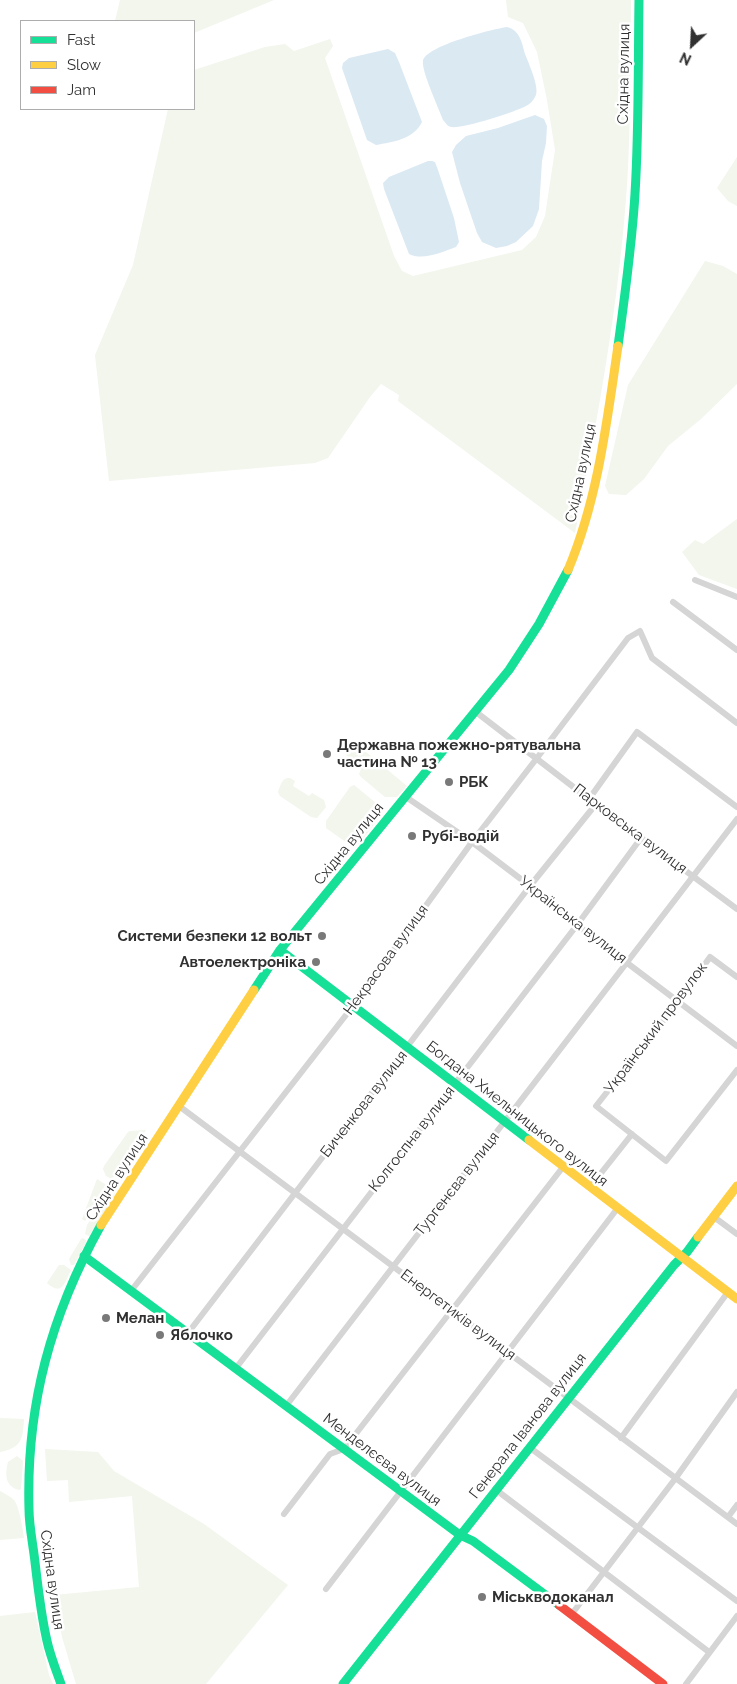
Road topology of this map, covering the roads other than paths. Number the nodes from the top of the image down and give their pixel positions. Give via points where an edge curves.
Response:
1 (639, 0) edge
2 (695, 580) dead end
3 (737, 597) edge
4 (673, 602) dead end
5 (737, 650) edge
6 (476, 712) junction
7 (737, 723) edge
8 (537, 758) junction
9 (406, 796) junction
10 (589, 799) junction
11 (596, 804) junction
12 (737, 807) edge
13 (737, 819) edge
14 (642, 838) junction
15 (472, 842) junction
16 (693, 876) junction
17 (530, 886) junction
18 (737, 908) edge
19 (577, 925) junction
20 (280, 950) junction
21 (627, 962) junction
22 (737, 977) edge
23 (678, 1002) junction
24 (353, 1006) junction
25 (737, 1046) edge
26 (407, 1047) junction
27 (737, 1070) edge
28 (454, 1084) junction
29 (179, 1106) junction
30 (505, 1122) junction
31 (632, 1134) junction
32 (240, 1151) junction
33 (563, 1167) junction
34 (737, 1186) edge
35 (590, 1187) junction
36 (295, 1192) junction
37 (617, 1209) junction
38 (714, 1217) junction
39 (343, 1228) junction
40 (737, 1234) edge
41 (84, 1256) junction
42 (681, 1258) junction
43 (394, 1266) junction
44 (131, 1291) junction
45 (728, 1292) junction
46 (737, 1299) edge
47 (452, 1310) junction
48 (188, 1333) junction
49 (507, 1352) junction
50 (236, 1368) junction
51 (737, 1392) edge
52 (568, 1398) junction
53 (286, 1406) junction
54 (621, 1438) junction
55 (529, 1447) junction
56 (344, 1449) junction
57 (675, 1479) junction
58 (495, 1490) junction
59 (400, 1491) junction
60 (737, 1505) edge
61 (284, 1514) dead end
62 (728, 1518) junction
63 (737, 1524) edge
64 (637, 1527) junction
65 (460, 1535) junction
66 (603, 1571) junction
67 (326, 1589) dead end
68 (737, 1601) edge
69 (571, 1615) junction
70 (737, 1616) edge
71 (710, 1652) junction
72 (61, 1684) edge
73 (343, 1684) edge
74 (663, 1684) edge
75 (686, 1684) edge

1 - 6 street, Східна вулиця via 637,142 627,283 590,508 550,606 528,643
2 - 3 street
4 - 5 street
6 - 8 street, Парковська вулиця
6 - 9 street, Східна вулиця
7 - 8 street, Некрасова вулиця via 652,658 640,631 628,638
8 - 10 street, Парковська вулиця
8 - 15 street, Некрасова вулиця
9 - 15 street, Українська вулиця
9 - 20 street, Східна вулиця
10 - 11 street, Парковська вулиця
10 - 12 street via 637,732
11 - 14 street, Парковська вулиця
11 - 17 street, Биченкова вулиця
13 - 16 street, Тургенєва вулиця
14 - 16 street, Парковська вулиця
14 - 19 street, Колгоспна вулиця
15 - 17 street, Українська вулиця
15 - 24 street, Некрасова вулиця
16 - 18 street, Парковська вулиця
16 - 21 street, Тургенєва вулиця
17 - 19 street, Українська вулиця
17 - 26 street, Биченкова вулиця
19 - 21 street, Українська вулиця
19 - 28 street, Колгоспна вулиця
20 - 24 street, Богдана Хмельницького вулиця
20 - 29 street, Східна вулиця
21 - 23 street, Українська вулиця
21 - 30 street, Тургенєва вулиця
22 - 23 street, Український провулок via 710,957
23 - 25 street, Українська вулиця
23 - 31 street, Український провулок via 596,1106
24 - 26 street, Богдана Хмельницького вулиця
24 - 32 street, Некрасова вулиця
26 - 28 street, Богдана Хмельницького вулиця
26 - 36 street, Биченкова вулиця
27 - 31 street, Український провулок via 666,1160
28 - 30 street, Богдана Хмельницького вулиця
28 - 39 street, Колгоспна вулиця
29 - 32 street, Енергетиків вулиця
29 - 41 street, Східна вулиця
30 - 33 street, Богдана Хмельницького вулиця
30 - 43 street, Тургенєва вулиця
31 - 35 street
32 - 36 street, Енергетиків вулиця
32 - 44 street, Некрасова вулиця
33 - 35 street, Богдана Хмельницького вулиця
33 - 47 street
34 - 38 street, Генерала Іванова вулиця
35 - 37 street, Богдана Хмельницького вулиця
36 - 39 street, Енергетиків вулиця
36 - 48 street, Биченкова вулиця
37 - 42 street, Богдана Хмельницького вулиця
37 - 49 street
38 - 40 street
38 - 42 street, Генерала Іванова вулиця
39 - 43 street, Енергетиків вулиця
39 - 50 street, Колгоспна вулиця
41 - 44 street, Менделєєва вулиця
41 - 72 street, Східна вулиця via 59,1314 44,1362 29,1464 28,1512 36,1576 47,1642
42 - 45 street, Богдана Хмельницького вулиця
42 - 52 street, Генерала Іванова вулиця
43 - 47 street, Енергетиків вулиця
43 - 53 street, Тургенєва вулиця
44 - 48 street, Менделєєва вулиця
45 - 46 street, Богдана Хмельницького вулиця
45 - 54 street
47 - 49 street, Енергетиків вулиця
47 - 56 street
48 - 50 street, Менделєєва вулиця
49 - 52 street, Енергетиків вулиця
49 - 59 street
50 - 53 street, Менделєєва вулиця
51 - 57 street
52 - 54 street, Енергетиків вулиця
52 - 55 street, Генерала Іванова вулиця
53 - 56 street, Менделєєва вулиця
54 - 57 street, Енергетиків вулиця
55 - 58 street, Генерала Іванова вулиця
55 - 64 street
56 - 59 street, Менделєєва вулиця
56 - 61 street via 330,1454
57 - 62 street, Енергетиків вулиця
57 - 64 street
58 - 65 street, Генерала Іванова вулиця
58 - 66 street
59 - 65 street, Менделєєва вулиця
59 - 67 street
60 - 62 street
62 - 63 street, Енергетиків вулиця
64 - 66 street
64 - 68 street
65 - 69 street, Менделєєва вулиця via 473,1541
65 - 73 street, Генерала Іванова вулиця
66 - 69 street
66 - 71 street
69 - 74 street, Менделєєва вулиця
70 - 71 street
71 - 75 street

